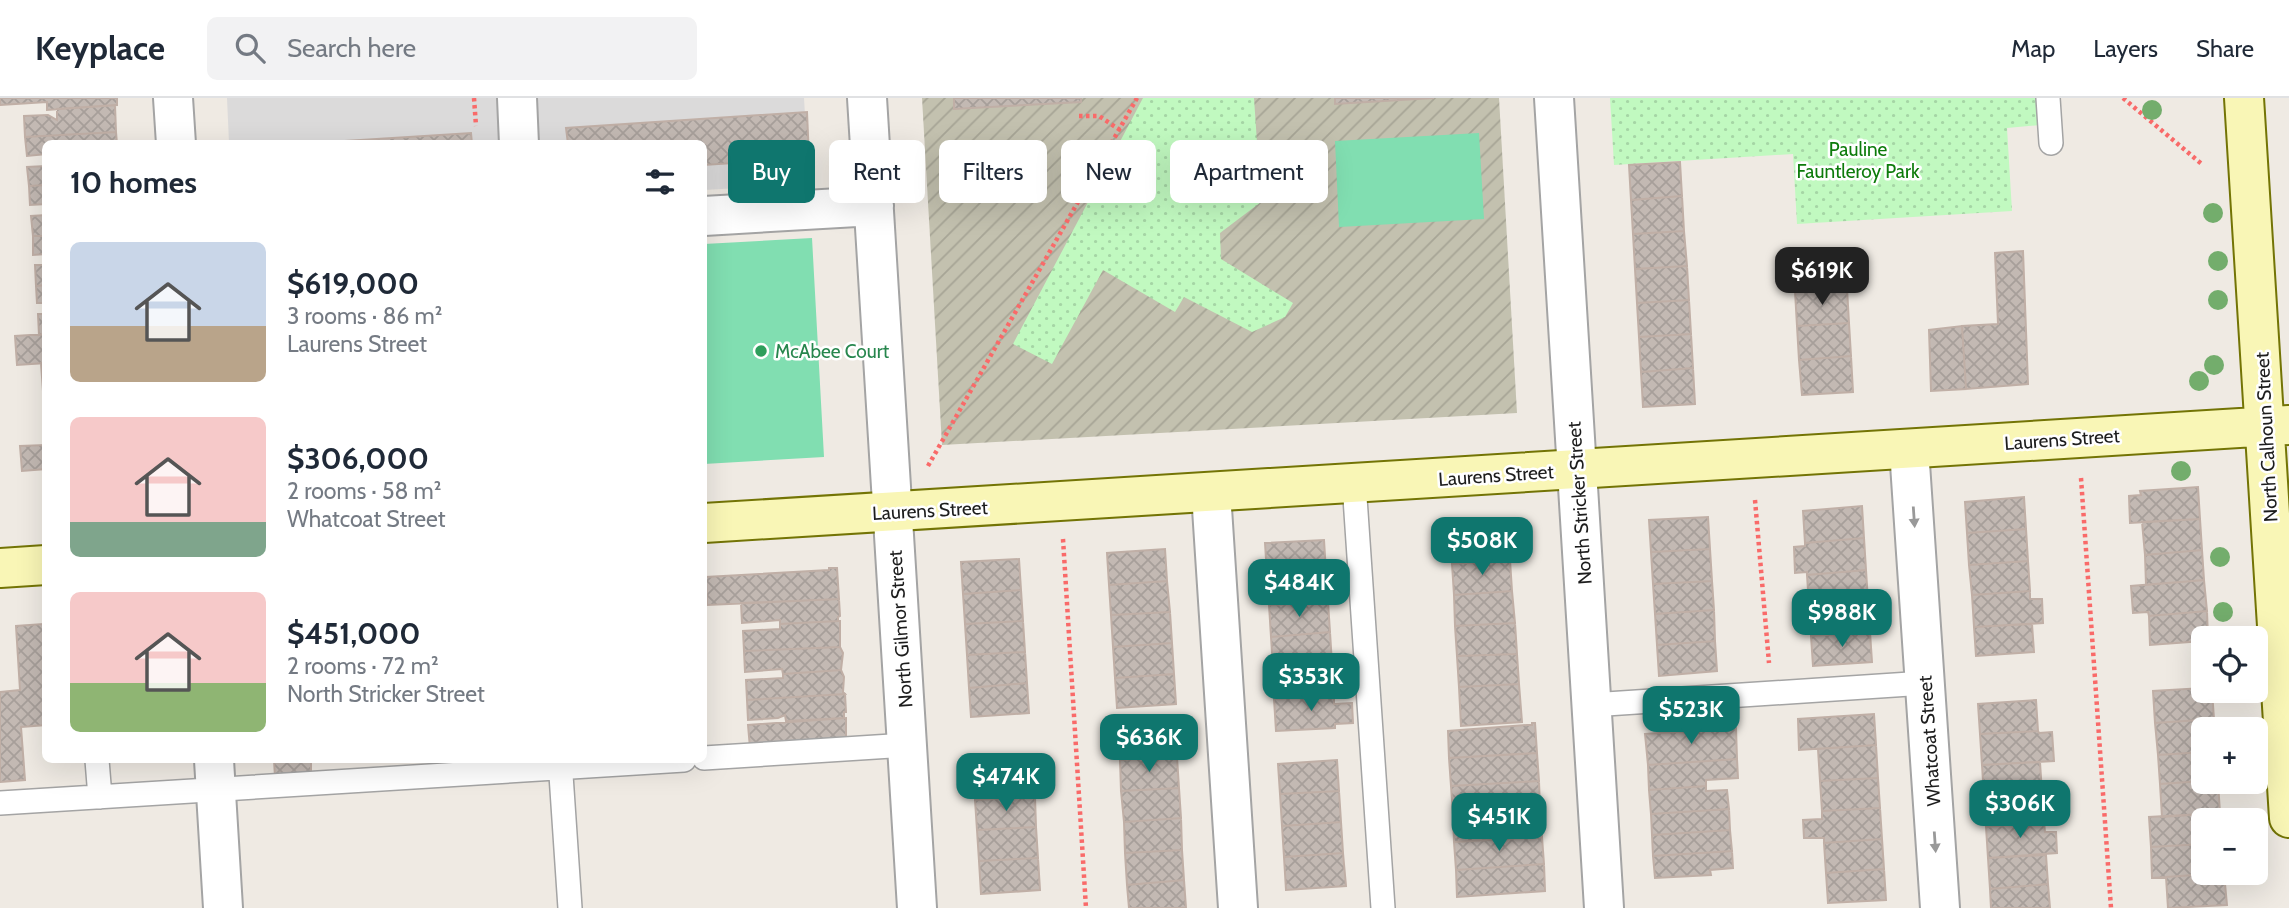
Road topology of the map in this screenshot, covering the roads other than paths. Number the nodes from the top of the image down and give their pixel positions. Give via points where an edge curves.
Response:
1 (173, 98) edge
2 (517, 98) edge
3 (867, 98) edge
4 (1554, 98) edge
5 (2048, 98) edge
6 (2244, 98) edge
7 (176, 140) edge
8 (519, 140) edge
9 (2051, 143) dead end
10 (874, 206) junction
11 (707, 216) edge
12 (2277, 426) edge
13 (1909, 449) junction
14 (1577, 470) junction
15 (1354, 483) junction
16 (1211, 493) junction
17 (893, 513) junction
18 (707, 523) edge
19 (42, 565) edge
20 (0, 568) edge
21 (1925, 683) junction
22 (1591, 705) junction
23 (907, 745) junction
24 (707, 758) edge
25 (97, 763) edge
26 (560, 763) edge
27 (215, 774) edge
28 (100, 797) junction
29 (0, 803) edge
30 (2289, 818) edge
31 (569, 904) edge
32 (223, 908) edge
33 (917, 908) edge
34 (1238, 908) edge
35 (1383, 908) edge
36 (1604, 908) edge
37 (1940, 908) edge

1 - 7 street
2 - 8 street
3 - 10 street, North Gilmor Street
4 - 14 street, North Stricker Street
5 - 9 lane
6 - 12 street, North Calhoun Street
10 - 11 street
10 - 17 street, North Gilmor Street
12 - 13 street, Laurens Street
12 - 30 street, North Calhoun Street
13 - 14 street, Laurens Street
13 -> 21 street, Whatcoat Street
14 - 15 street, Laurens Street
14 - 22 street, North Stricker Street
15 - 16 street, Laurens Street
15 - 35 lane
16 - 17 street, Laurens Street
16 - 34 street
17 - 18 street, Laurens Street
17 - 23 street, North Gilmor Street
19 - 20 street
21 - 22 lane
21 -> 37 street, Whatcoat Street
22 - 36 street, North Stricker Street
23 - 24 lane
23 - 33 street, North Gilmor Street
25 - 28 lane
26 - 27 lane
26 - 31 lane
27 - 28 lane
27 - 32 street
28 - 29 lane

